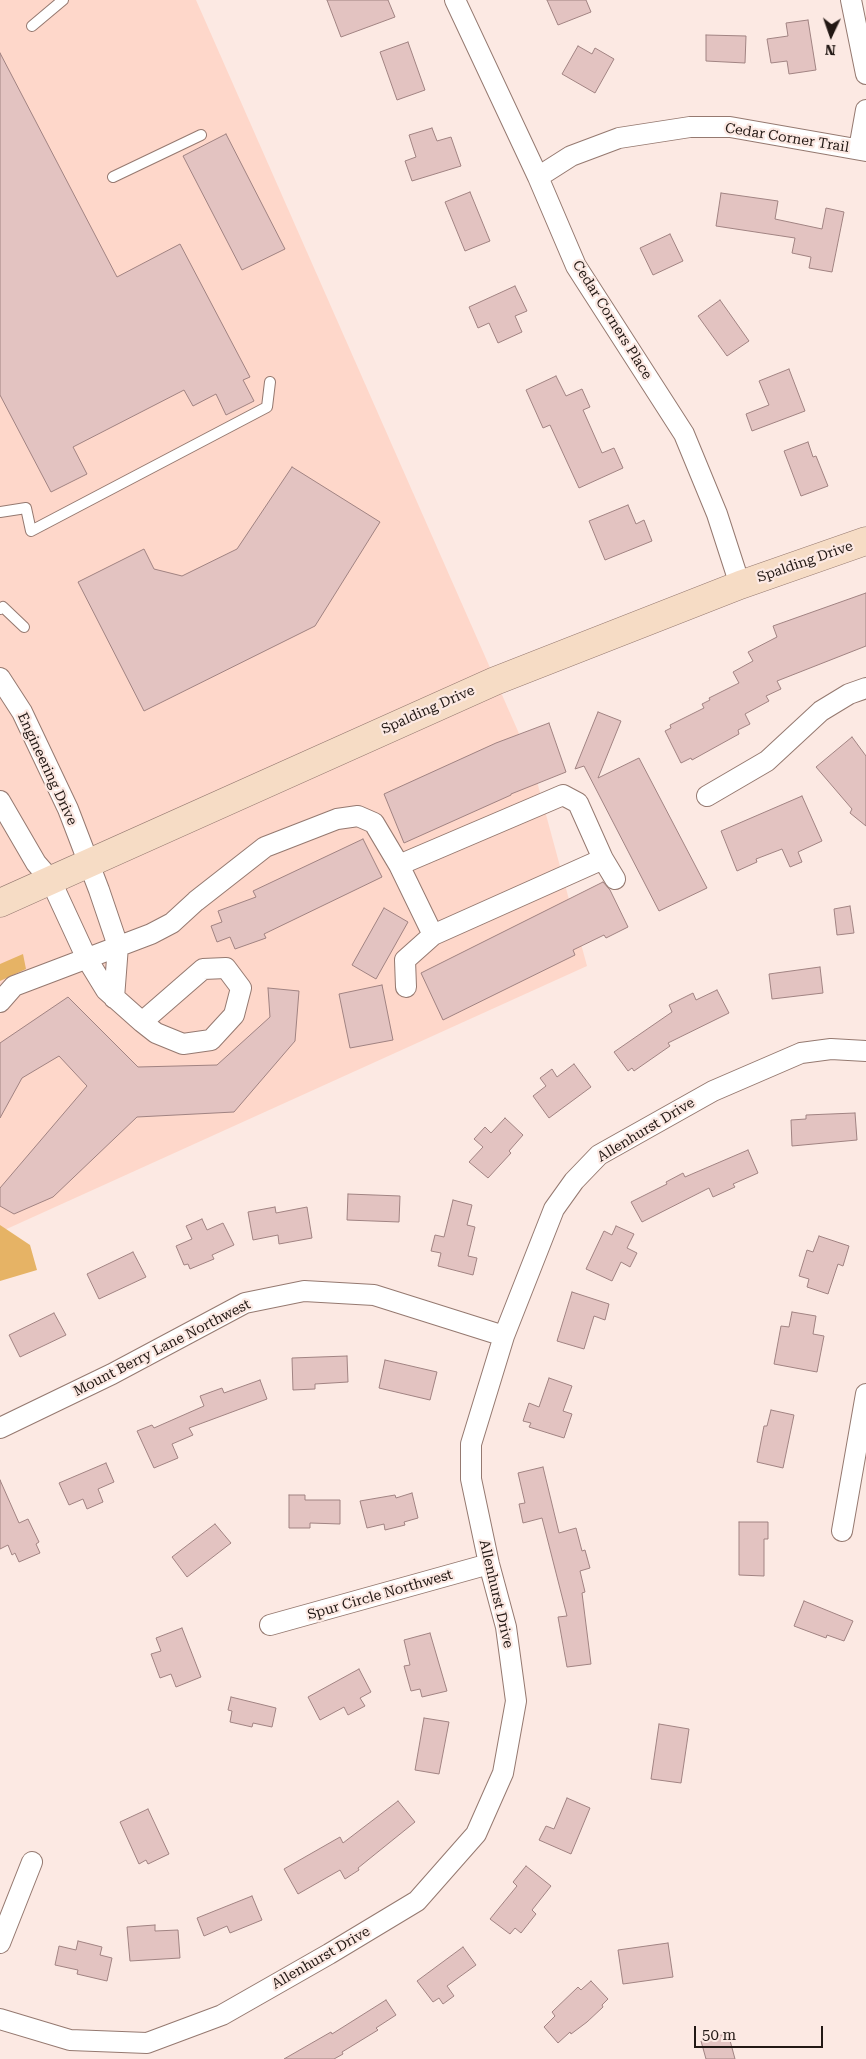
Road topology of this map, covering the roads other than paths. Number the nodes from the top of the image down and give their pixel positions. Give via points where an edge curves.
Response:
1 (63, 0) edge
2 (455, 0) edge
3 (851, 0) edge
4 (32, 26) dead end
5 (866, 74) edge
6 (866, 110) edge
7 (202, 135) dead end
8 (863, 150) edge
9 (113, 177) dead end
10 (538, 177) junction
11 (270, 382) dead end
12 (0, 512) edge
13 (866, 541) edge
14 (740, 586) junction
15 (0, 609) edge
16 (24, 627) dead end
17 (0, 678) edge
18 (866, 688) edge
19 (707, 796) dead end
20 (0, 802) edge
21 (603, 859) junction
22 (87, 862) junction
23 (399, 864) junction
24 (50, 879) junction
25 (616, 879) dead end
26 (0, 903) edge
27 (433, 935) junction
28 (118, 946) junction
29 (87, 959) junction
30 (406, 987) dead end
31 (114, 998) junction
32 (0, 1002) edge
33 (142, 1022) junction
34 (866, 1051) edge
35 (504, 1336) junction
36 (866, 1394) edge
37 (0, 1428) edge
38 (842, 1531) dead end
39 (489, 1564) junction
40 (270, 1625) dead end
41 (32, 1862) dead end
42 (0, 1943) edge
43 (0, 2019) edge

1 - 4 lane
2 - 10 street, Cedar Corners Place
3 - 5 street
6 - 8 street
7 - 9 lane
8 - 10 street, Cedar Corner Trail via 730,127 690,127 619,138 572,156
10 - 14 street, Cedar Corners Place via 576,266 684,434 717,514
11 - 12 lane via 267,407 31,531 26,508
13 - 14 main road, Spalding Drive
14 - 22 main road, Spalding Drive via 494,681
15 - 16 lane via 3,607
17 - 22 street, Engineering Drive via 22,712 68,809
18 - 19 street via 820,711 767,761
20 - 24 street via 36,863
21 - 23 street via 578,803 563,795
21 - 25 street
21 - 27 street
22 - 24 main road, Spalding Drive
22 - 28 street, Engineering Drive
23 - 27 street
23 - 28 street via 374,823 358,816 337,820 265,848 172,923
24 - 26 main road, Spalding Drive
24 - 29 street
27 - 30 street via 405,960
28 - 29 street
28 - 31 street
29 - 31 street
29 - 32 street via 14,986
31 - 33 street
33 - 33 street via 156,1033 183,1044 211,1040 234,1015 241,988 226,968 203,969
34 - 35 street, Allenhurst Drive via 830,1049 801,1053 713,1091 599,1155 574,1181 554,1209
35 - 37 street, Mount Berry Lane Northwest via 374,1295 304,1292 245,1303 112,1374
35 - 39 street, Allenhurst Drive via 471,1444 471,1479
36 - 38 street
39 - 40 street, Spur Circle Northwest
39 - 43 street, Allenhurst Drive via 506,1627 516,1701 503,1773 476,1834 417,1901 222,2015 147,2043 70,2040
41 - 42 street

